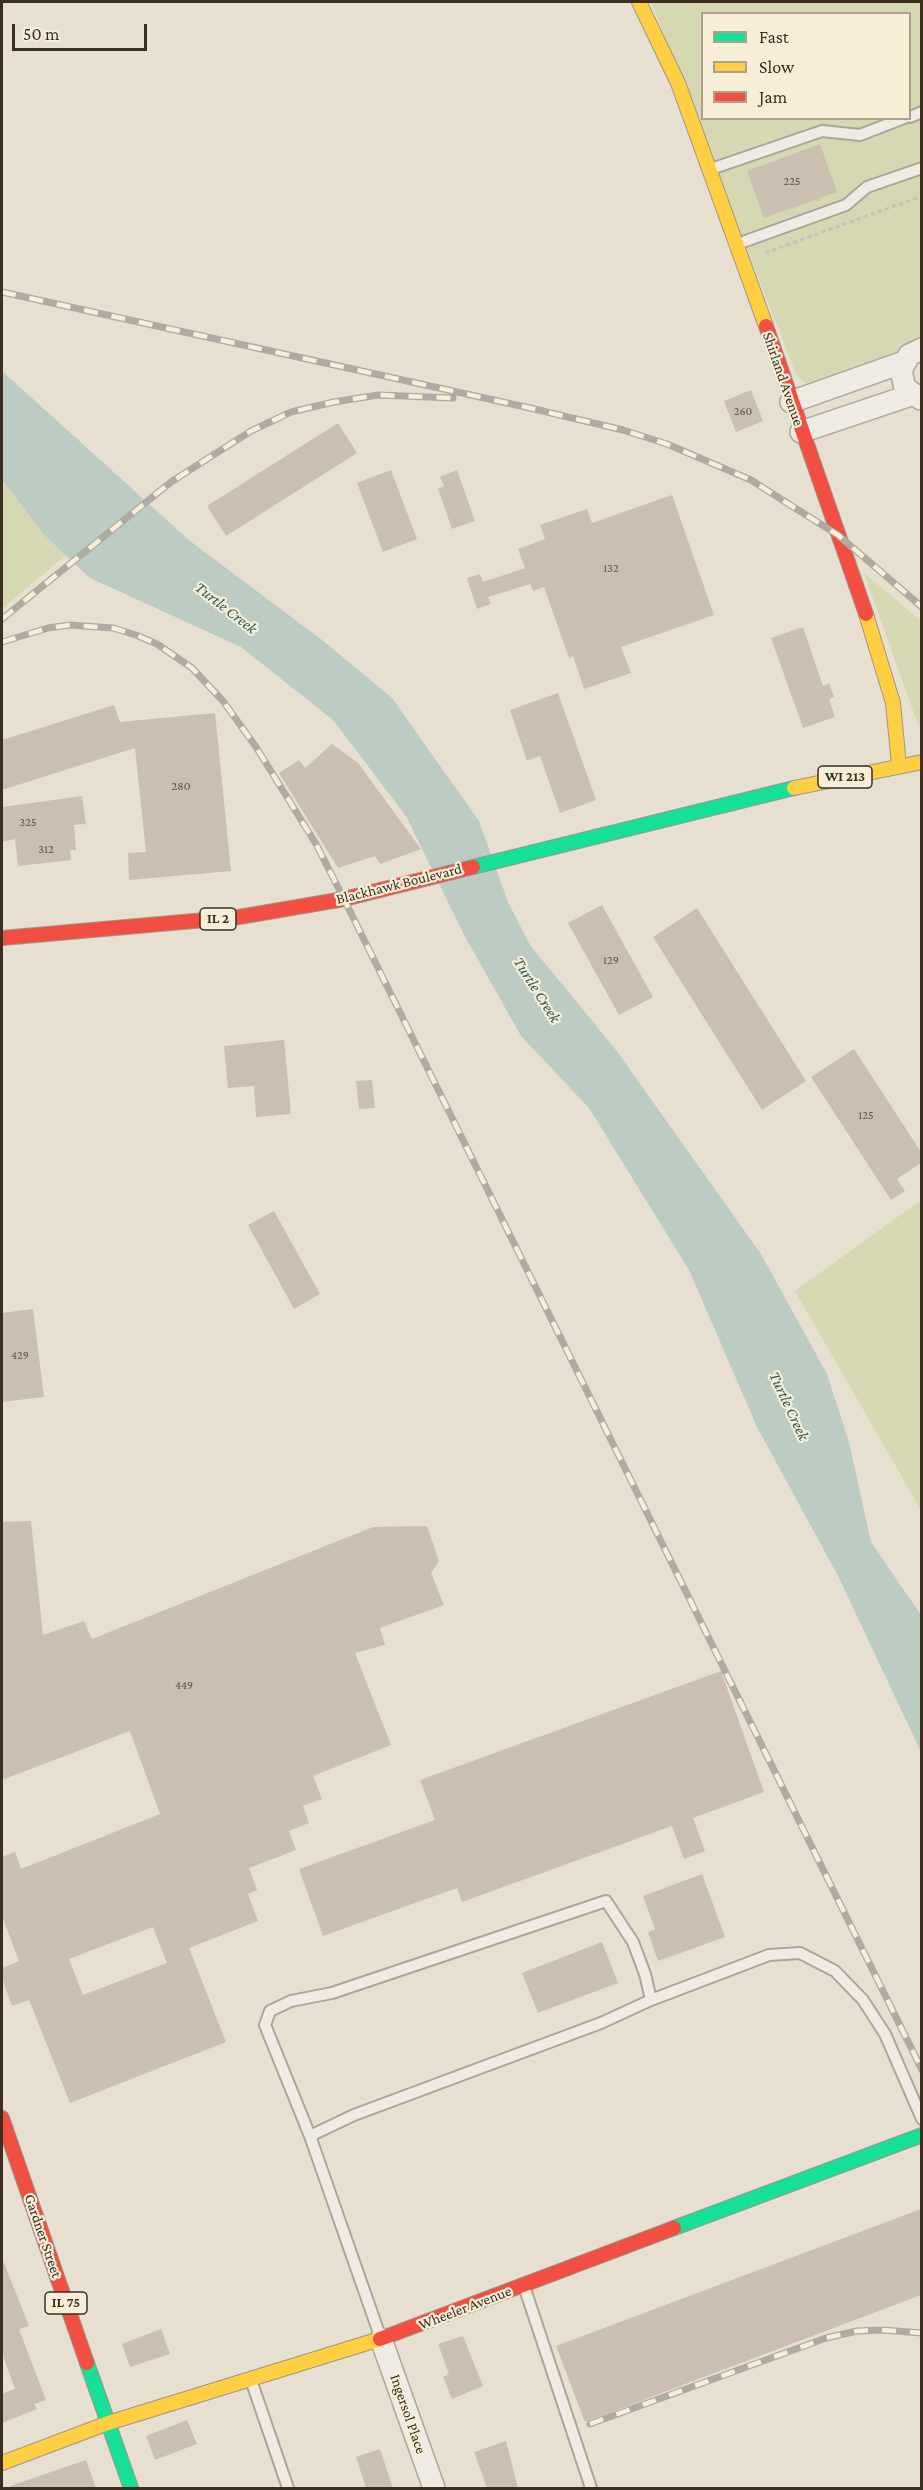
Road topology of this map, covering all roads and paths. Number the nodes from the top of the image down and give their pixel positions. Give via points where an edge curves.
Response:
1 (639, 2) edge
2 (899, 120) edge
3 (803, 154) dead end
4 (921, 168) edge
5 (711, 169) junction
6 (921, 196) edge
7 (820, 202) dead end
8 (736, 245) junction
9 (742, 262) junction
10 (921, 349) edge
11 (904, 362) junction
12 (916, 397) edge
13 (791, 402) junction
14 (801, 432) junction
15 (921, 762) edge
16 (899, 765) junction
17 (790, 789) joint
18 (3, 934) edge
19 (651, 2000) junction
20 (2, 2118) edge
21 (921, 2119) edge
22 (921, 2135) edge
23 (310, 2136) junction
24 (524, 2285) junction
25 (381, 2339) junction
26 (251, 2379) junction
27 (108, 2423) junction
28 (2, 2463) edge
29 (131, 2488) edge
30 (288, 2488) edge
31 (434, 2488) edge
32 (591, 2488) edge

1 - 5 street, Shirland Avenue via 678,83
2 - 5 lane via 860,135 822,131
3 - 7 path
4 - 8 lane via 867,187 846,205
5 - 8 street, Shirland Avenue
6 - 9 path
8 - 9 street, Shirland Avenue
9 - 13 street, Shirland Avenue
10 - 11 street
11 - 12 street via 902,380
11 - 13 street
12 - 14 street
13 - 14 street, Shirland Avenue
14 - 16 street, Shirland Avenue via 856,582 893,703
15 - 16 street, WI 213
16 - 17 street, WI 213
17 - 18 street, Blackhawk Boulevard / IL 2 via 344,899 239,917
19 - 21 lane via 769,1955 800,1953 835,1971 864,2000 885,2034
19 - 23 lane via 601,2023 354,2115
19 - 23 lane via 633,1942 606,1901 332,1993 291,2001 270,2011 265,2025
20 - 27 street, Gardner Street / IL 75
22 - 24 street, Wheeler Avenue
23 - 25 lane
24 - 25 street, Wheeler Avenue
24 - 32 lane
25 - 26 street, Wheeler Avenue
25 - 31 street, Ingersol Place
26 - 27 street, Wheeler Avenue
26 - 30 lane
27 - 28 street, Wheeler Avenue
27 - 29 street, Gardner Street / IL 75

